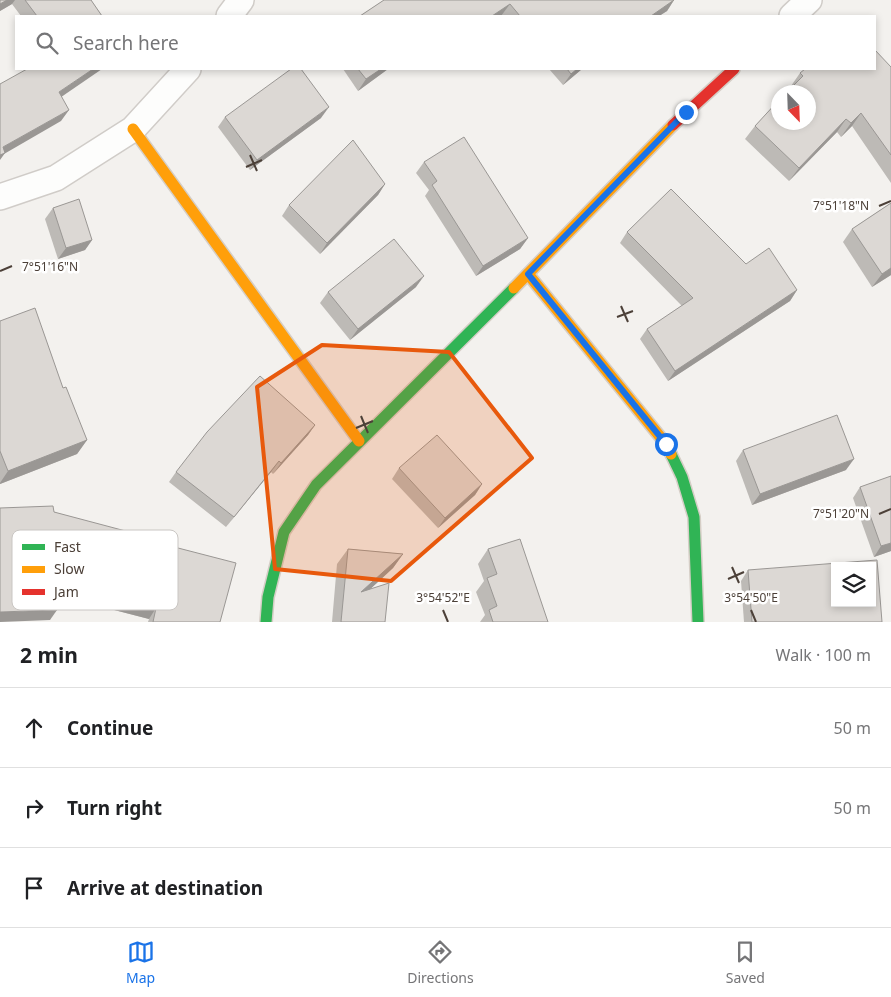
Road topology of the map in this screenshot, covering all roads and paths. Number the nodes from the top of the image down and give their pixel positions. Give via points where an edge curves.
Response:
1 (241, 0) edge
2 (810, 0) edge
3 (230, 15) edge
4 (793, 15) edge
5 (187, 70) edge
6 (733, 70) edge
7 (133, 129) junction
8 (0, 198) edge
9 (528, 274) junction
10 (359, 441) junction
11 (266, 622) edge
12 (698, 622) edge

1 - 3 street
2 - 4 street
5 - 7 street
6 - 9 street via 686,112
7 - 8 street via 56,178
7 - 10 street
9 - 10 street
9 - 12 street via 666,444 682,478 694,517
10 - 11 street via 316,485 284,532 268,597

